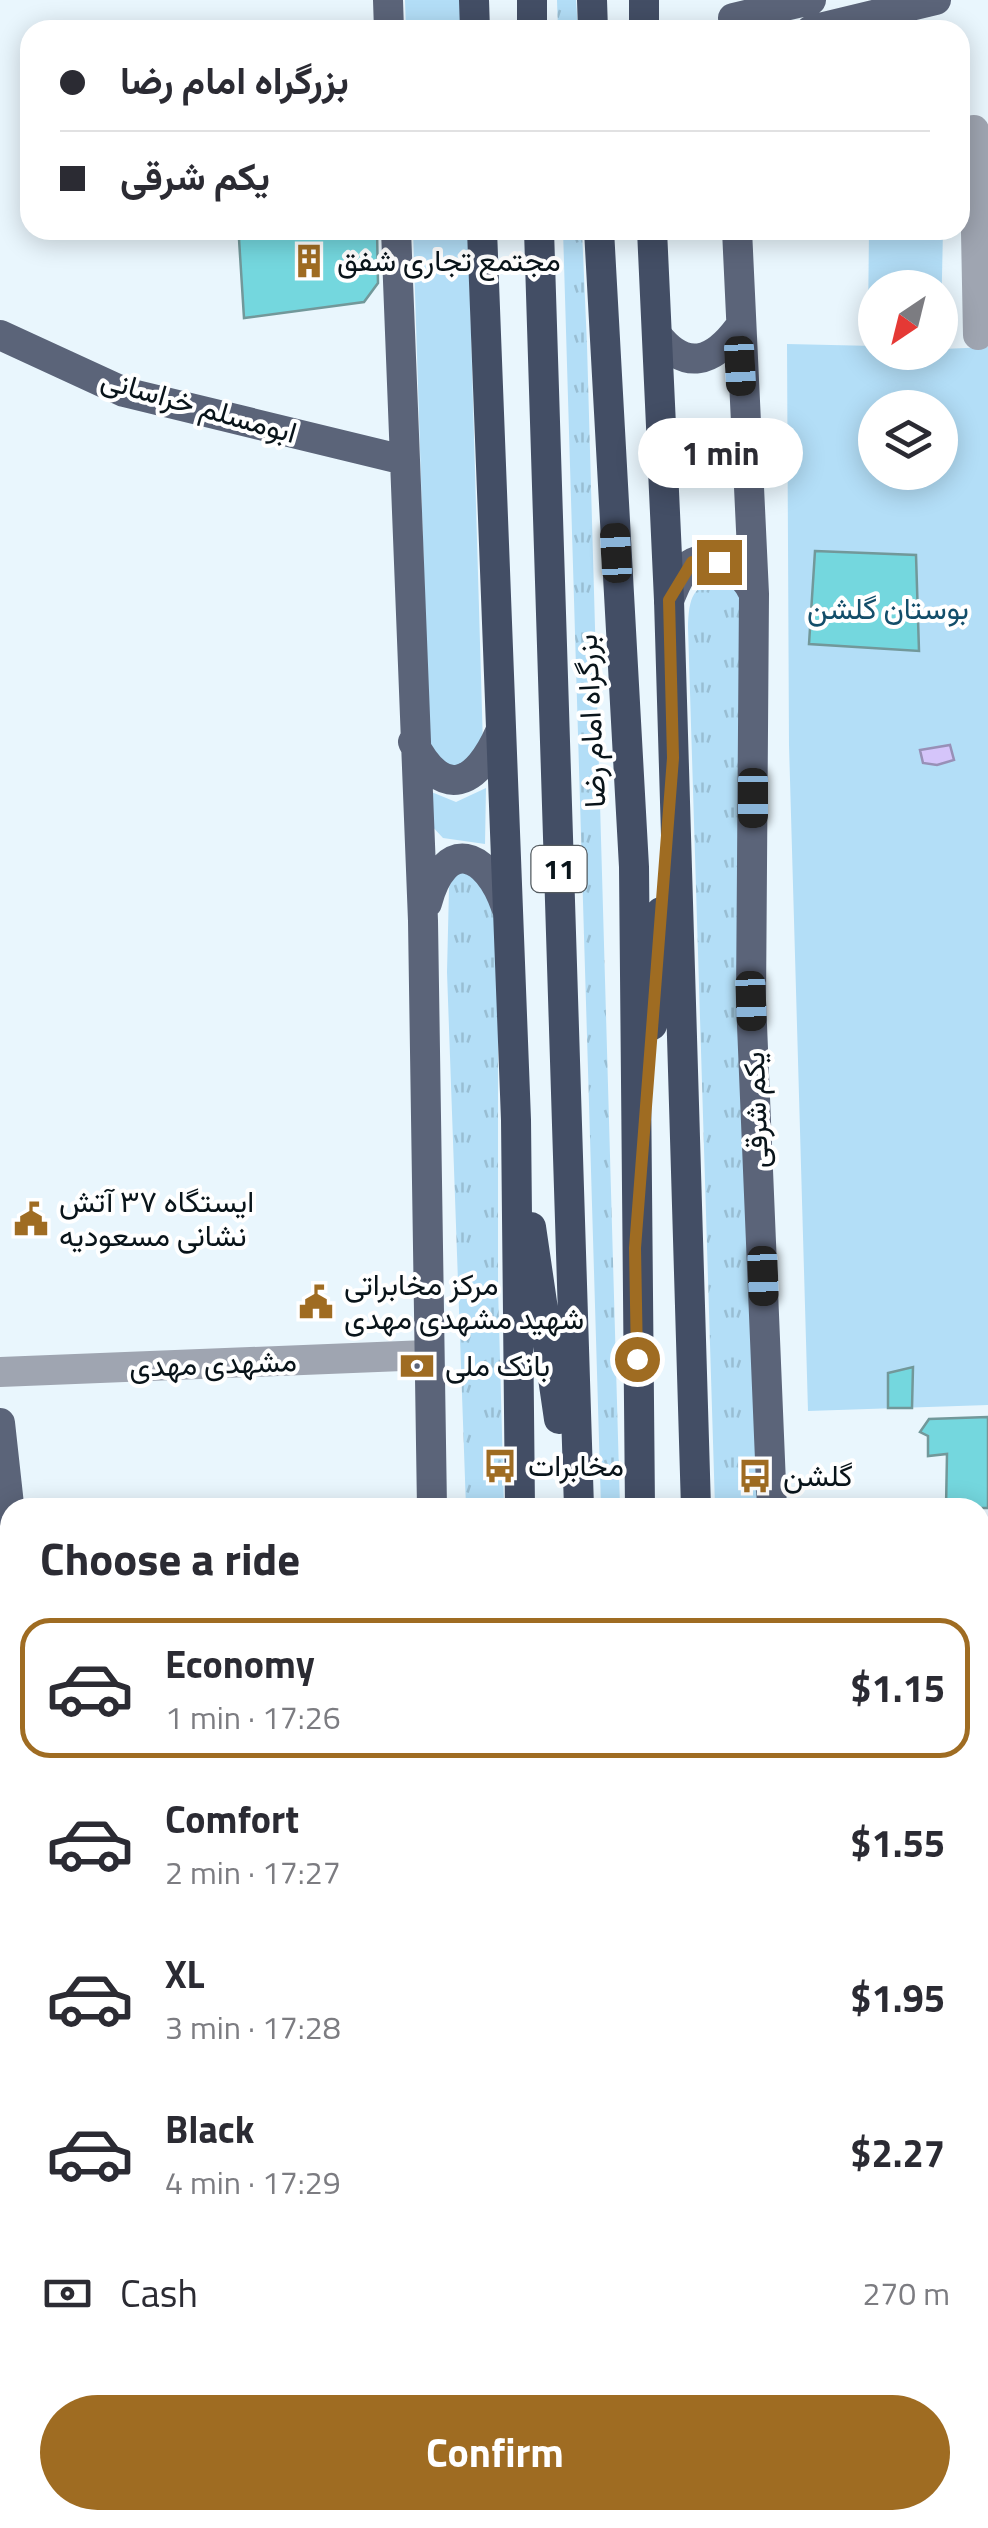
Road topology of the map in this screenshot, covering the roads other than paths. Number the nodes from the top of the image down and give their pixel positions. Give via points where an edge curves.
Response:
1 (811, 0) edge
2 (936, 0) edge
3 (733, 16) edge
4 (853, 20) edge
5 (974, 130) edge
6 (396, 240) edge
7 (482, 240) edge
8 (538, 240) edge
9 (600, 240) edge
10 (652, 240) edge
11 (736, 240) edge
12 (738, 328) junction
13 (0, 335) edge
14 (978, 335) dead end
15 (657, 336) junction
16 (404, 460) junction
17 (754, 594) junction
18 (669, 600) junction
19 (500, 732) junction
20 (413, 742) junction
21 (673, 758) junction
22 (508, 912) junction
23 (423, 921) junction
24 (516, 1120) junction
25 (635, 1248) junction
26 (427, 1355) junction
27 (0, 1372) edge
28 (0, 1423) edge
29 (8, 1498) edge
30 (432, 1498) edge
31 (520, 1498) edge
32 (573, 1498) edge
33 (575, 1498) edge
34 (640, 1498) edge
35 (696, 1498) edge
36 (772, 1498) edge

1 - 3 main road
2 - 4 main road
5 - 14 street
6 - 16 main road
7 - 19 highway
8 - 33 highway, بزرگراه امام رضا / 11
9 - 25 highway, بزرگراه امام رضا via 634,867
10 - 15 highway
11 - 12 main road, یکم شرقی
12 - 15 main road via 713,356 696,361 669,351
12 - 17 main road, یکم شرقی
13 - 16 main road, ابومسلم خراسانی via 124,392
15 - 18 highway
16 - 20 main road
17 - 18 main road via 730,565 706,561 683,571
17 - 36 main road, یکم شرقی via 751,1001
18 - 21 highway
19 - 20 main road via 473,775 456,780 426,767
19 - 22 highway
20 - 23 main road
21 - 25 highway
21 - 35 highway
22 - 23 main road via 485,865 456,859 440,868
22 - 24 highway
23 - 26 main road
24 - 31 highway
24 - 32 highway
25 - 34 highway, بزرگراه امام رضا
26 - 27 street, مشهدی مهدی
26 - 30 main road
28 - 29 main road

